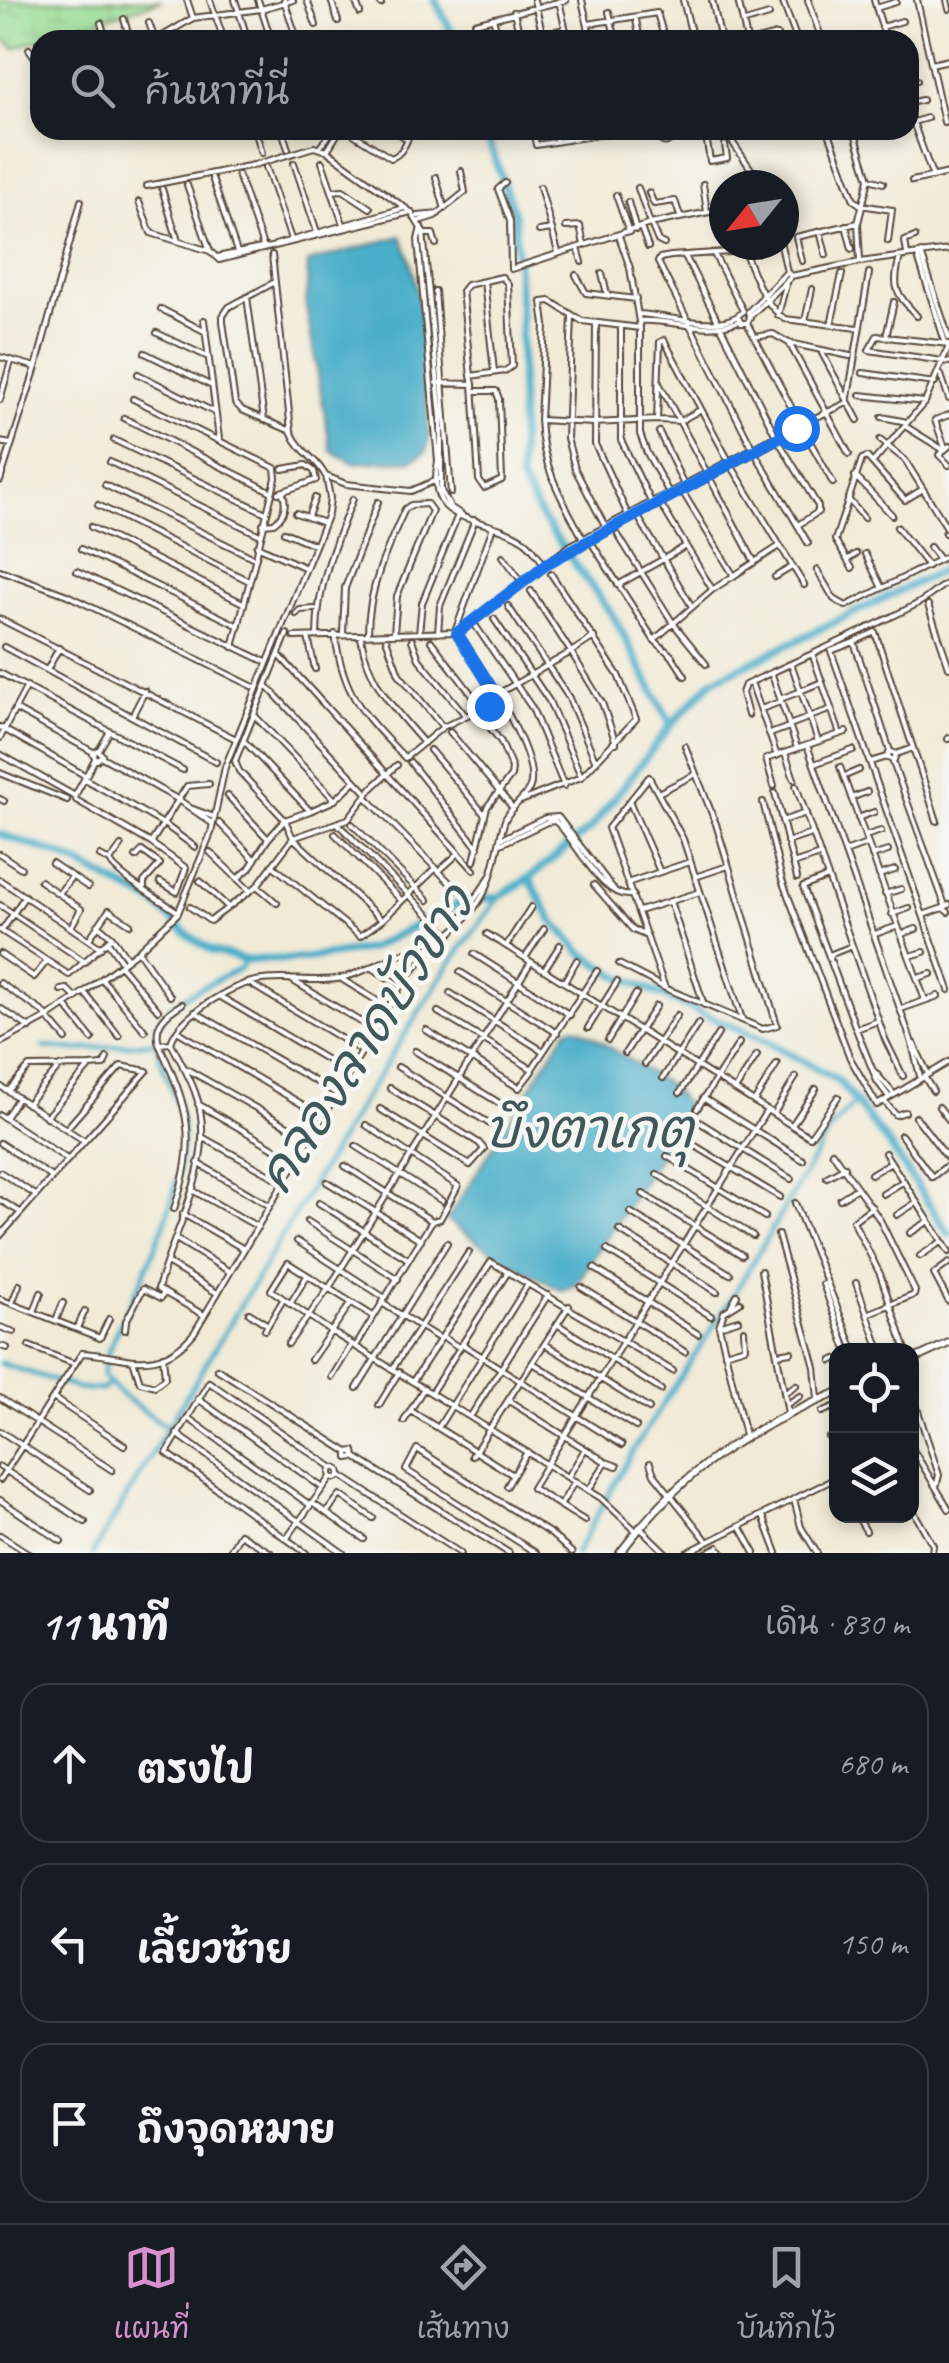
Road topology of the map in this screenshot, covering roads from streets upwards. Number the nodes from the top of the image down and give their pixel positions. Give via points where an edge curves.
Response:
1 (187, 0) edge
2 (210, 0) edge
3 (234, 0) edge
4 (258, 0) edge
5 (293, 0) edge
6 (307, 0) edge
7 (331, 0) edge
8 (355, 0) edge
9 (534, 0) edge
10 (566, 0) edge
11 (582, 0) edge
12 (684, 0) edge
13 (712, 0) edge
14 (746, 0) edge
15 (782, 0) edge
16 (808, 0) edge
17 (874, 0) edge
18 (917, 0) edge
19 (947, 0) edge
20 (559, 1) edge
21 (738, 1) edge
22 (284, 2) edge
23 (896, 2) edge
24 (536, 7) junction
25 (876, 8) junction
26 (949, 9) edge
27 (262, 10) junction
28 (514, 12) junction
29 (610, 12) dead end
30 (215, 13) junction
31 (239, 13) junction
32 (360, 13) dead end
33 (769, 15) dead end
34 (193, 18) junction
35 (493, 18) junction
36 (635, 18) junction
37 (124, 19) dead end
38 (338, 21) dead end
39 (612, 21) junction
40 (902, 21) dead end
41 (149, 22) dead end
42 (100, 23) dead end
43 (743, 23) junction
44 (588, 24) junction
45 (316, 25) dead end
46 (882, 27) junction
47 (565, 28) joint
48 (102, 30) edge
49 (127, 30) edge
50 (152, 30) edge
51 (172, 30) edge
52 (221, 30) edge
53 (245, 30) edge
54 (268, 30) edge
55 (294, 30) edge
56 (476, 30) edge
57 (496, 30) edge
58 (518, 30) edge
59 (541, 30) edge
60 (560, 30) edge
61 (589, 30) edge
62 (614, 30) edge
63 (638, 30) edge
64 (662, 30) edge
65 (691, 30) edge
66 (719, 30) edge
67 (745, 30) edge
68 (792, 30) edge
69 (818, 30) edge
70 (883, 30) edge
71 (28, 49) dead end
72 (30, 52) edge
73 (949, 60) edge
74 (931, 64) junction
75 (922, 100) dead end
76 (919, 101) edge
77 (927, 118) dead end
78 (919, 120) edge
79 (944, 122) dead end
80 (919, 130) edge
81 (258, 140) edge
82 (285, 140) edge
83 (329, 140) edge
84 (334, 140) edge
85 (358, 140) edge
86 (407, 140) edge
87 (535, 140) edge
88 (566, 140) edge
89 (707, 140) edge
90 (731, 140) edge
91 (831, 140) edge
92 (857, 140) edge
93 (556, 142) joint
94 (725, 146) dead end
95 (288, 148) dead end
96 (320, 148) junction
97 (326, 152) junction
98 (262, 153) dead end
99 (322, 162) dead end
100 (294, 163) dead end
101 (266, 167) dead end
102 (752, 170) edge
103 (460, 171) dead end
104 (949, 174) edge
105 (238, 175) dead end
106 (436, 176) dead end
107 (933, 177) junction
108 (212, 178) dead end
109 (869, 179) junction
110 (912, 181) dead end
111 (505, 184) dead end
112 (703, 184) dead end
113 (883, 184) dead end
114 (186, 185) dead end
115 (147, 186) dead end
116 (540, 187) dead end
117 (638, 188) dead end
118 (162, 189) dead end
119 (332, 191) junction
120 (650, 193) dead end
121 (616, 195) dead end
122 (391, 198) junction
123 (81, 201) dead end
124 (139, 202) dead end
125 (628, 202) dead end
126 (861, 205) junction
127 (370, 208) dead end
128 (404, 208) junction
129 (444, 208) junction
130 (389, 212) junction
131 (707, 212) joint
132 (683, 216) junction
133 (416, 219) junction
134 (858, 223) junction
135 (650, 224) junction
136 (846, 225) junction
137 (688, 226) dead end
138 (344, 227) junction
139 (566, 227) dead end
140 (552, 229) junction
141 (635, 230) junction
142 (820, 230) junction
143 (539, 231) dead end
144 (318, 235) junction
145 (420, 235) junction
146 (619, 236) junction
147 (915, 237) dead end
148 (888, 240) dead end
149 (178, 241) junction
150 (292, 242) junction
151 (436, 244) dead end
152 (664, 244) dead end
153 (584, 245) junction
154 (577, 246) junction
155 (648, 247) dead end
156 (852, 249) dead end
157 (264, 250) junction
158 (949, 250) edge
159 (558, 252) junction
160 (211, 253) junction
161 (272, 254) dead end
162 (709, 254) edge
163 (919, 254) junction
164 (238, 255) junction
165 (826, 255) dead end
166 (684, 256) junction
167 (904, 256) junction
168 (717, 260) edge
169 (748, 260) edge
170 (785, 260) edge
171 (582, 262) dead end
172 (802, 262) dead end
173 (860, 262) junction
174 (870, 273) dead end
175 (602, 274) dead end
176 (789, 274) junction
177 (842, 274) dead end
178 (576, 276) dead end
179 (275, 282) junction
180 (484, 282) junction
181 (786, 285) dead end
182 (812, 289) dead end
183 (435, 290) dead end
184 (247, 296) junction
185 (607, 296) junction
186 (765, 296) junction
187 (636, 300) junction
188 (894, 302) dead end
189 (161, 310) dead end
190 (747, 313) junction
191 (638, 314) junction
192 (778, 314) junction
193 (917, 316) dead end
194 (572, 317) junction
195 (684, 318) junction
196 (739, 319) junction
197 (204, 320) dead end
198 (639, 321) junction
199 (805, 321) junction
200 (596, 323) junction
201 (747, 323) junction
202 (688, 324) junction
203 (830, 325) junction
204 (621, 326) junction
205 (719, 326) junction
206 (640, 328) junction
207 (858, 328) junction
208 (206, 332) junction
209 (156, 333) dead end
210 (754, 336) junction
211 (886, 336) junction
212 (790, 344) junction
213 (948, 344) edge
214 (822, 352) junction
215 (145, 353) dead end
216 (853, 357) junction
217 (0, 358) edge
218 (208, 358) junction
219 (11, 361) junction
220 (946, 362) edge
221 (36, 367) junction
222 (494, 372) junction
223 (940, 372) junction
224 (863, 373) dead end
225 (138, 374) dead end
226 (471, 376) junction
227 (438, 383) junction
228 (660, 383) junction
229 (935, 383) junction
230 (473, 384) junction
231 (212, 386) junction
232 (475, 392) junction
233 (860, 395) dead end
234 (133, 399) dead end
235 (949, 399) edge
236 (0, 400) edge
237 (847, 402) junction
238 (925, 402) junction
239 (702, 410) junction
240 (216, 413) junction
241 (826, 413) junction
242 (949, 416) edge
243 (882, 417) dead end
244 (124, 418) dead end
245 (264, 420) junction
246 (540, 420) junction
247 (657, 420) junction
248 (858, 420) dead end
249 (638, 421) junction
250 (680, 421) junction
251 (567, 422) junction
252 (620, 422) junction
253 (806, 422) junction
254 (594, 423) junction
255 (907, 424) junction
256 (797, 425) junction
257 (291, 431) junction
258 (804, 431) junction
259 (659, 432) dead end
260 (777, 438) junction
261 (219, 439) junction
262 (114, 440) dead end
263 (880, 440) dead end
264 (0, 442) edge
265 (11, 444) junction
266 (890, 447) junction
267 (945, 448) edge
268 (754, 450) junction
269 (849, 454) dead end
270 (110, 462) dead end
271 (874, 462) junction
272 (730, 463) junction
273 (949, 465) edge
274 (283, 469) dead end
275 (708, 475) junction
276 (1, 476) edge
277 (326, 476) junction
278 (855, 476) junction
279 (438, 479) junction
280 (833, 482) dead end
281 (105, 485) dead end
282 (684, 488) junction
283 (923, 489) junction
284 (278, 492) junction
285 (450, 493) dead end
286 (666, 497) junction
287 (315, 498) dead end
288 (353, 499) dead end
289 (848, 499) junction
290 (378, 502) dead end
291 (98, 505) dead end
292 (652, 505) junction
293 (884, 507) junction
294 (266, 513) junction
295 (296, 513) dead end
296 (459, 514) junction
297 (876, 514) dead end
298 (637, 515) junction
299 (892, 515) dead end
300 (308, 516) junction
301 (629, 517) junction
302 (864, 518) dead end
303 (476, 520) junction
304 (324, 523) junction
305 (263, 524) junction
306 (798, 525) junction
307 (91, 527) dead end
308 (493, 527) junction
309 (896, 527) dead end
310 (607, 530) junction
311 (284, 532) dead end
312 (946, 533) dead end
313 (259, 535) junction
314 (618, 535) dead end
315 (586, 541) junction
316 (808, 543) dead end
317 (315, 545) junction
318 (257, 546) junction
319 (686, 546) junction
320 (778, 546) junction
321 (930, 547) dead end
322 (82, 548) dead end
323 (856, 554) dead end
324 (865, 554) dead end
325 (949, 555) edge
326 (504, 556) dead end
327 (254, 558) junction
328 (663, 558) junction
329 (847, 560) junction
330 (940, 560) junction
331 (754, 561) junction
332 (546, 564) junction
333 (882, 566) dead end
334 (928, 566) junction
335 (792, 567) junction
336 (306, 568) junction
337 (852, 568) dead end
338 (0, 570) edge
339 (816, 570) dead end
340 (77, 571) dead end
341 (641, 571) junction
342 (874, 572) junction
343 (551, 574) dead end
344 (734, 576) junction
345 (775, 577) dead end
346 (249, 580) junction
347 (522, 582) junction
348 (949, 582) edge
349 (618, 585) junction
350 (804, 585) dead end
351 (882, 588) junction
352 (712, 590) junction
353 (531, 591) dead end
354 (244, 603) junction
355 (928, 605) dead end
356 (508, 606) dead end
357 (691, 606) junction
358 (317, 609) junction
359 (296, 614) dead end
360 (0, 619) edge
361 (494, 619) dead end
362 (673, 622) junction
363 (475, 625) dead end
364 (239, 626) junction
365 (294, 630) dead end
366 (394, 632) junction
367 (438, 632) junction
368 (343, 633) junction
369 (368, 633) junction
370 (418, 633) junction
371 (456, 633) junction
372 (288, 634) dead end
373 (335, 634) junction
374 (317, 636) junction
375 (308, 637) junction
376 (594, 637) junction
377 (361, 638) dead end
378 (386, 639) dead end
379 (412, 640) dead end
380 (654, 640) junction
381 (431, 641) dead end
382 (854, 642) junction
383 (233, 646) junction
384 (4, 647) dead end
385 (60, 647) junction
386 (571, 652) junction
387 (280, 656) junction
388 (813, 656) dead end
389 (266, 662) junction
390 (706, 664) dead end
391 (549, 666) junction
392 (792, 666) dead end
393 (949, 666) edge
394 (315, 669) dead end
395 (47, 670) junction
396 (0, 672) edge
397 (772, 675) dead end
398 (532, 676) junction
399 (685, 676) dead end
400 (822, 682) junction
401 (516, 685) junction
402 (752, 685) dead end
403 (27, 686) junction
404 (267, 686) junction
405 (255, 688) junction
406 (145, 691) junction
407 (800, 691) junction
408 (497, 697) junction
409 (781, 700) junction
410 (482, 708) junction
411 (15, 709) junction
412 (761, 709) junction
413 (832, 709) junction
414 (254, 715) junction
415 (748, 715) dead end
416 (132, 716) junction
417 (466, 716) junction
418 (809, 717) junction
419 (790, 726) junction
420 (444, 727) junction
421 (2, 728) edge
422 (110, 731) junction
423 (450, 732) dead end
424 (770, 734) junction
425 (0, 738) edge
426 (236, 738) junction
427 (244, 741) junction
428 (818, 741) junction
429 (424, 743) junction
430 (616, 744) junction
431 (807, 745) junction
432 (684, 746) dead end
433 (797, 748) junction
434 (913, 748) junction
435 (430, 750) dead end
436 (853, 750) dead end
437 (785, 753) junction
438 (0, 754) edge
439 (98, 755) junction
440 (777, 756) junction
441 (891, 756) junction
442 (216, 762) dead end
443 (410, 762) dead end
444 (870, 762) junction
445 (596, 763) junction
446 (814, 764) junction
447 (397, 765) dead end
448 (840, 767) dead end
449 (182, 770) dead end
450 (859, 770) dead end
451 (387, 773) junction
452 (0, 774) edge
453 (696, 774) junction
454 (844, 776) junction
455 (581, 777) junction
456 (85, 778) junction
457 (356, 780) junction
458 (49, 781) junction
459 (210, 784) dead end
460 (564, 786) junction
461 (774, 786) dead end
462 (530, 788) junction
463 (499, 789) junction
464 (46, 792) junction
465 (660, 792) junction
466 (867, 792) dead end
467 (545, 793) junction
468 (775, 793) dead end
469 (367, 795) junction
470 (75, 796) junction
471 (228, 796) dead end
472 (851, 798) junction
473 (67, 800) dead end
474 (178, 800) junction
475 (336, 800) junction
476 (518, 802) junction
477 (628, 802) junction
478 (762, 802) dead end
479 (512, 807) junction
480 (310, 810) junction
481 (874, 812) dead end
482 (806, 813) junction
483 (485, 816) junction
484 (858, 818) junction
485 (285, 820) junction
486 (216, 821) junction
487 (782, 821) junction
488 (937, 822) dead end
489 (165, 824) junction
490 (338, 824) junction
491 (352, 824) dead end
492 (881, 831) dead end
493 (813, 833) junction
494 (335, 834) dead end
495 (865, 836) junction
496 (292, 838) junction
497 (268, 840) junction
498 (500, 842) junction
499 (788, 842) junction
500 (151, 843) junction
501 (868, 844) junction
502 (121, 846) dead end
503 (195, 847) dead end
504 (374, 848) junction
505 (478, 848) junction
506 (888, 850) dead end
507 (210, 852) dead end
508 (845, 852) junction
509 (459, 854) junction
510 (0, 855) edge
511 (368, 855) junction
512 (820, 855) junction
513 (100, 856) dead end
514 (872, 856) junction
515 (136, 857) dead end
516 (255, 860) junction
517 (362, 861) junction
518 (474, 861) dead end
519 (52, 862) dead end
520 (110, 862) junction
521 (690, 862) junction
522 (793, 864) junction
523 (272, 865) junction
524 (728, 866) junction
525 (21, 868) dead end
526 (437, 870) junction
527 (474, 870) dead end
528 (894, 870) dead end
529 (660, 872) junction
530 (879, 875) junction
531 (72, 876) junction
532 (696, 877) junction
533 (828, 877) junction
534 (797, 878) dead end
535 (237, 879) junction
536 (0, 880) edge
537 (40, 881) dead end
538 (200, 881) dead end
539 (160, 882) dead end
540 (630, 882) junction
541 (144, 885) junction
542 (594, 885) dead end
543 (257, 886) junction
544 (414, 887) junction
545 (88, 888) dead end
546 (901, 889) dead end
547 (248, 890) junction
548 (457, 890) dead end
549 (700, 892) junction
550 (408, 893) junction
551 (59, 894) junction
552 (634, 894) junction
553 (886, 894) junction
554 (620, 895) junction
555 (25, 896) junction
556 (402, 900) junction
557 (428, 900) dead end
558 (670, 901) junction
559 (278, 903) dead end
560 (0, 905) edge
561 (190, 906) dead end
562 (531, 906) dead end
563 (228, 907) junction
564 (908, 908) dead end
565 (614, 910) junction
566 (947, 910) edge
567 (639, 911) junction
568 (178, 912) junction
569 (13, 914) junction
570 (892, 914) junction
571 (922, 915) junction
572 (382, 920) junction
573 (98, 924) junction
574 (130, 924) dead end
575 (898, 926) junction
576 (71, 927) junction
577 (544, 929) dead end
578 (916, 930) dead end
579 (0, 931) edge
580 (448, 934) junction
581 (487, 934) dead end
582 (875, 934) junction
583 (902, 934) junction
584 (648, 936) junction
585 (89, 939) junction
586 (110, 939) junction
587 (560, 945) dead end
588 (506, 946) junction
589 (852, 946) junction
590 (101, 948) junction
591 (432, 948) junction
592 (138, 950) junction
593 (924, 952) dead end
594 (0, 954) edge
595 (474, 954) dead end
596 (402, 955) junction
597 (828, 956) junction
598 (910, 956) junction
599 (525, 958) junction
600 (46, 960) junction
601 (577, 960) dead end
602 (85, 962) junction
603 (123, 962) junction
604 (532, 962) junction
605 (618, 964) dead end
606 (416, 965) junction
607 (371, 967) junction
608 (544, 970) junction
609 (460, 972) dead end
610 (597, 972) dead end
611 (931, 974) dead end
612 (102, 978) junction
613 (340, 978) junction
614 (918, 978) junction
615 (290, 979) junction
616 (519, 982) junction
617 (564, 982) junction
618 (617, 982) dead end
619 (0, 983) edge
620 (249, 983) junction
621 (402, 986) junction
622 (665, 988) junction
623 (62, 990) dead end
624 (949, 990) edge
625 (84, 992) junction
626 (450, 992) dead end
627 (583, 994) junction
628 (636, 994) dead end
629 (170, 996) dead end
630 (938, 996) dead end
631 (221, 997) junction
632 (76, 998) junction
633 (925, 1000) junction
634 (507, 1002) junction
635 (182, 1004) dead end
636 (704, 1005) junction
637 (65, 1006) junction
638 (602, 1006) junction
639 (656, 1006) dead end
640 (0, 1008) edge
641 (388, 1008) junction
642 (900, 1009) junction
643 (158, 1010) dead end
644 (195, 1012) junction
645 (438, 1012) dead end
646 (570, 1014) junction
647 (676, 1015) dead end
648 (48, 1017) junction
649 (622, 1018) junction
650 (742, 1019) junction
651 (494, 1021) junction
652 (878, 1021) junction
653 (698, 1024) dead end
654 (30, 1028) junction
655 (588, 1028) dead end
656 (856, 1029) junction
657 (374, 1030) junction
658 (426, 1030) dead end
659 (640, 1030) junction
660 (145, 1031) dead end
661 (177, 1031) junction
662 (557, 1033) junction
663 (0, 1034) edge
664 (718, 1034) dead end
665 (119, 1036) dead end
666 (8, 1040) junction
667 (66, 1040) dead end
668 (92, 1040) dead end
669 (483, 1040) junction
670 (608, 1040) dead end
671 (659, 1042) junction
672 (0, 1043) edge
673 (171, 1043) junction
674 (738, 1043) dead end
675 (158, 1044) junction
676 (361, 1051) junction
677 (415, 1051) dead end
678 (544, 1052) junction
679 (625, 1053) dead end
680 (678, 1054) junction
681 (758, 1055) dead end
682 (107, 1058) dead end
683 (471, 1059) junction
684 (949, 1062) edge
685 (645, 1064) dead end
686 (777, 1064) dead end
687 (60, 1066) junction
688 (90, 1066) junction
689 (697, 1066) junction
690 (184, 1067) junction
691 (398, 1067) dead end
692 (534, 1068) junction
693 (348, 1072) junction
694 (904, 1076) dead end
695 (924, 1076) junction
696 (796, 1077) dead end
697 (460, 1078) junction
698 (663, 1078) dead end
699 (716, 1078) junction
700 (0, 1086) edge
701 (390, 1088) dead end
702 (816, 1089) dead end
703 (735, 1090) junction
704 (933, 1090) dead end
705 (8, 1091) junction
706 (337, 1094) junction
707 (680, 1094) dead end
708 (838, 1097) dead end
709 (889, 1097) junction
710 (18, 1098) junction
711 (448, 1098) junction
712 (703, 1098) junction
713 (754, 1102) junction
714 (27, 1104) junction
715 (198, 1104) junction
716 (504, 1106) dead end
717 (939, 1107) dead end
718 (380, 1109) dead end
719 (697, 1109) dead end
720 (767, 1110) junction
721 (906, 1112) dead end
722 (774, 1113) junction
723 (46, 1116) junction
724 (322, 1116) junction
725 (916, 1116) dead end
726 (2, 1117) edge
727 (436, 1117) junction
728 (693, 1118) dead end
729 (949, 1120) edge
730 (490, 1124) dead end
731 (366, 1125) dead end
732 (792, 1125) junction
733 (66, 1128) junction
734 (755, 1130) junction
735 (900, 1135) dead end
736 (424, 1136) junction
737 (679, 1136) dead end
738 (202, 1137) junction
739 (309, 1138) junction
740 (83, 1140) junction
741 (0, 1143) edge
742 (356, 1146) dead end
743 (743, 1149) junction
744 (832, 1152) dead end
745 (885, 1153) dead end
746 (411, 1155) junction
747 (667, 1156) dead end
748 (67, 1159) junction
749 (803, 1160) dead end
750 (296, 1161) junction
751 (891, 1162) junction
752 (949, 1162) edge
753 (198, 1163) junction
754 (345, 1166) dead end
755 (844, 1167) junction
756 (732, 1168) junction
757 (0, 1172) edge
758 (400, 1174) junction
759 (657, 1174) dead end
760 (871, 1174) dead end
761 (932, 1176) junction
762 (51, 1177) junction
763 (828, 1178) dead end
764 (791, 1179) dead end
765 (926, 1181) dead end
766 (283, 1182) junction
767 (327, 1182) dead end
768 (904, 1182) junction
769 (859, 1187) junction
770 (719, 1188) junction
771 (192, 1190) junction
772 (388, 1192) junction
773 (643, 1194) dead end
774 (883, 1194) dead end
775 (35, 1195) junction
776 (780, 1197) dead end
777 (840, 1199) dead end
778 (0, 1200) edge
779 (442, 1200) dead end
780 (917, 1202) junction
781 (318, 1203) dead end
782 (795, 1204) dead end
783 (270, 1206) junction
784 (707, 1207) junction
785 (808, 1208) dead end
786 (872, 1208) junction
787 (174, 1209) dead end
788 (20, 1212) junction
789 (376, 1212) junction
790 (630, 1212) dead end
791 (798, 1212) junction
792 (183, 1214) junction
793 (897, 1215) dead end
794 (765, 1217) dead end
795 (307, 1221) dead end
796 (432, 1221) junction
797 (930, 1221) junction
798 (0, 1226) edge
799 (695, 1226) junction
800 (258, 1227) junction
801 (6, 1230) junction
802 (364, 1230) junction
803 (619, 1230) dead end
804 (910, 1233) dead end
805 (778, 1235) dead end
806 (0, 1236) edge
807 (753, 1236) dead end
808 (176, 1239) junction
809 (421, 1240) junction
810 (297, 1241) dead end
811 (943, 1241) junction
812 (447, 1243) dead end
813 (683, 1246) junction
814 (244, 1249) junction
815 (353, 1250) junction
816 (607, 1250) dead end
817 (468, 1252) dead end
818 (949, 1252) edge
819 (742, 1255) dead end
820 (920, 1256) dead end
821 (409, 1260) junction
822 (167, 1263) junction
823 (672, 1264) junction
824 (949, 1264) edge
825 (594, 1268) dead end
826 (340, 1270) junction
827 (230, 1272) junction
828 (508, 1272) junction
829 (761, 1272) dead end
830 (730, 1274) dead end
831 (307, 1276) junction
832 (398, 1279) junction
833 (660, 1283) junction
834 (528, 1284) junction
835 (823, 1284) dead end
836 (856, 1284) dead end
837 (19, 1285) dead end
838 (581, 1287) dead end
839 (329, 1288) junction
840 (164, 1292) junction
841 (717, 1292) dead end
842 (218, 1293) junction
843 (41, 1294) dead end
844 (548, 1295) junction
845 (737, 1295) dead end
846 (0, 1299) edge
847 (283, 1300) junction
848 (384, 1301) junction
849 (648, 1302) junction
850 (740, 1302) dead end
851 (949, 1302) edge
852 (63, 1303) dead end
853 (351, 1303) junction
854 (12, 1304) junction
855 (290, 1304) junction
856 (891, 1305) junction
857 (569, 1306) junction
858 (731, 1306) junction
859 (34, 1312) junction
860 (85, 1312) dead end
861 (248, 1312) dead end
862 (867, 1314) junction
863 (204, 1315) junction
864 (401, 1315) junction
865 (374, 1316) junction
866 (711, 1316) dead end
867 (309, 1317) junction
868 (109, 1318) dead end
869 (56, 1320) junction
870 (738, 1320) dead end
871 (636, 1321) junction
872 (557, 1324) junction
873 (0, 1326) edge
874 (420, 1326) junction
875 (719, 1326) junction
876 (77, 1328) junction
877 (125, 1330) dead end
878 (744, 1330) dead end
879 (14, 1332) dead end
880 (332, 1332) junction
881 (698, 1334) dead end
882 (441, 1337) junction
883 (624, 1340) junction
884 (848, 1343) edge
885 (848, 1343) edge
886 (877, 1343) edge
887 (904, 1343) edge
888 (949, 1343) edge
889 (288, 1344) dead end
890 (544, 1344) junction
891 (354, 1345) junction
892 (29, 1346) dead end
893 (461, 1346) junction
894 (685, 1352) dead end
895 (790, 1352) dead end
896 (725, 1353) junction
897 (777, 1354) junction
898 (163, 1356) junction
899 (482, 1356) junction
900 (374, 1357) junction
901 (919, 1357) edge
902 (133, 1360) junction
903 (311, 1360) dead end
904 (612, 1360) junction
905 (533, 1363) junction
906 (75, 1364) junction
907 (393, 1368) junction
908 (501, 1368) junction
909 (217, 1369) dead end
910 (673, 1371) dead end
911 (399, 1372) junction
912 (790, 1372) dead end
913 (782, 1377) junction
914 (332, 1378) dead end
915 (600, 1379) junction
916 (413, 1381) junction
917 (521, 1382) junction
918 (796, 1385) dead end
919 (357, 1388) dead end
920 (424, 1388) junction
921 (661, 1390) dead end
922 (784, 1392) junction
923 (431, 1393) junction
924 (800, 1396) dead end
925 (0, 1398) edge
926 (53, 1398) junction
927 (588, 1398) junction
928 (198, 1400) junction
929 (829, 1400) edge
930 (508, 1401) junction
931 (819, 1401) junction
932 (379, 1405) dead end
933 (451, 1405) junction
934 (829, 1406) edge
935 (649, 1409) dead end
936 (788, 1409) junction
937 (411, 1412) junction
938 (822, 1412) dead end
939 (919, 1414) edge
940 (470, 1416) junction
941 (576, 1417) junction
942 (187, 1418) junction
943 (404, 1421) dead end
944 (37, 1422) junction
945 (636, 1427) dead end
946 (438, 1428) junction
947 (489, 1428) junction
948 (0, 1431) edge
949 (177, 1434) junction
950 (564, 1435) junction
951 (745, 1435) junction
952 (22, 1445) junction
953 (124, 1445) dead end
954 (622, 1445) dead end
955 (585, 1449) junction
956 (527, 1452) junction
957 (473, 1454) junction
958 (919, 1459) edge
959 (606, 1462) junction
960 (650, 1462) dead end
961 (546, 1464) junction
962 (0, 1466) edge
963 (617, 1466) dead end
964 (333, 1468) junction
965 (6, 1470) junction
966 (112, 1470) dead end
967 (340, 1475) junction
968 (514, 1475) junction
969 (331, 1477) junction
970 (568, 1477) junction
971 (0, 1480) edge
972 (575, 1481) junction
973 (829, 1482) edge
974 (507, 1486) dead end
975 (936, 1486) junction
976 (323, 1488) junction
977 (90, 1490) dead end
978 (589, 1490) junction
979 (669, 1494) junction
980 (794, 1499) junction
981 (0, 1500) edge
982 (311, 1504) junction
983 (560, 1506) junction
984 (949, 1509) edge
985 (326, 1512) junction
986 (762, 1515) junction
987 (373, 1518) dead end
988 (585, 1520) dead end
989 (919, 1520) edge
990 (85, 1522) dead end
991 (298, 1522) junction
992 (861, 1523) edge
993 (740, 1526) junction
994 (638, 1529) junction
995 (866, 1531) dead end
996 (0, 1535) edge
997 (286, 1539) junction
998 (364, 1540) dead end
999 (61, 1541) dead end
1000 (708, 1542) junction
1001 (569, 1550) edge
1002 (28, 1553) edge
1003 (229, 1553) edge
1004 (271, 1553) edge
1005 (306, 1553) edge
1006 (344, 1553) edge
1007 (460, 1553) edge
1008 (510, 1553) edge
1009 (536, 1553) edge
1010 (560, 1553) edge
1011 (620, 1553) edge
1012 (666, 1553) edge
1013 (686, 1553) edge
1014 (706, 1553) edge
1015 (723, 1553) edge
1016 (755, 1553) edge
1017 (778, 1553) edge
1018 (817, 1553) edge
1019 (932, 1553) edge

1 - 34 street
2 - 30 street
3 - 31 street
4 - 27 street
5 - 22 street
6 - 45 street
7 - 38 street
8 - 32 street
9 - 24 street
10 - 20 street
11 - 44 street
12 - 65 street
13 - 66 street
14 - 21 street
15 - 68 street
16 - 69 street
17 - 25 street
18 - 74 street
19 - 26 street
20 - 24 street
20 - 47 street
21 - 43 street
22 - 27 street
22 - 55 street
23 - 25 street
24 - 28 street
24 - 59 street
25 - 46 street
27 - 31 street
27 - 54 street
28 - 35 street
28 - 58 street
29 - 39 street
30 - 31 street
30 - 34 street
30 - 52 street
31 - 53 street
33 - 43 street
34 - 51 street
35 - 56 street via 474,23
35 - 57 street
36 - 39 street
36 - 63 street
36 - 64 street via 658,14
37 - 49 street
39 - 44 street
39 - 62 street
40 - 46 street
41 - 50 street
42 - 48 street
43 - 67 street
44 - 61 street
46 - 70 street
47 - 60 street
71 - 72 street
73 - 74 street
74 - 79 street
75 - 76 street
77 - 78 street
80 - 107 street
81 - 98 street
82 - 95 street
83 - 96 street
84 - 97 street
85 - 86 street via 391,158
87 - 93 street
88 - 93 street
89 - 94 street via 710,161 727,158
90 - 102 street
91 - 126 street via 849,192
92 - 109 street
96 - 97 street
96 - 115 street
97 - 122 street
99 - 119 street
100 - 144 street
101 - 150 street
103 - 129 street via 465,192
104 - 107 street
105 - 157 street
106 - 129 street
107 - 110 street
108 - 164 street
109 - 113 street
109 - 126 street
111 - 159 street via 498,188 510,221 511,268
112 - 131 street
114 - 160 street
116 - 140 street
117 - 135 street
118 - 149 street
119 - 127 street via 343,190
119 - 138 street
120 - 132 street via 654,204 676,202
121 - 141 street
122 - 128 street
122 - 130 street
123 - 221 street
124 - 149 street via 150,234
125 - 141 street
126 - 134 street
126 - 148 street via 892,210
128 - 130 street
128 - 133 street
129 - 133 street
130 - 138 street
131 - 132 street
132 - 135 street
132 - 137 street
133 - 138 street
133 - 145 street
134 - 136 street
134 - 173 street
135 - 141 street
135 - 152 street
136 - 142 street
136 - 156 street
138 - 144 street
139 - 153 street via 580,226
140 - 143 street
140 - 159 street
141 - 146 street
141 - 155 street
142 - 165 street
142 - 172 street via 796,237
144 - 150 street
145 - 151 street via 432,234
145 - 227 street
146 - 153 street
146 - 187 street
147 - 167 street via 905,241
149 - 160 street
150 - 157 street
153 - 154 street
154 - 159 street
154 - 171 street
157 - 164 street
158 - 163 street
160 - 164 street via 218,260
161 - 179 street
162 - 166 street
163 - 167 street
163 - 213 street
166 - 195 street via 658,259
166 - 205 street
167 - 173 street
167 - 193 street via 895,286
168 - 190 street
169 - 186 street
170 - 176 street
173 - 176 street
174 - 207 street
175 - 185 street
176 - 186 street
177 - 203 street
178 - 185 street via 586,293
179 - 184 street
179 - 257 street
180 - 222 street
180 - 222 street via 502,277 508,284 512,366
180 - 226 street via 462,291
181 - 192 street
182 - 199 street
183 - 227 street
184 - 245 street
184 - 245 street via 225,311 223,322 235,404
185 - 187 street
186 - 190 street
186 - 192 street
187 - 191 street
188 - 211 street
189 - 208 street
190 - 196 street
190 - 201 street
191 - 195 street
191 - 198 street
192 - 199 street
194 - 200 street
194 - 246 street via 542,302
194 - 251 street
195 - 202 street
195 - 205 street
196 - 201 street
196 - 205 street
197 - 208 street
198 - 202 street
198 - 206 street
199 - 203 street
200 - 204 street
200 - 254 street
201 - 210 street
202 - 205 street
202 - 268 street
203 - 207 street
204 - 206 street
204 - 252 street
205 - 260 street
206 - 249 street
207 - 216 street
208 - 218 street
209 - 218 street
210 - 212 street via 773,334
210 - 256 street
211 - 213 street
211 - 220 street via 876,336 870,352
212 - 214 street
212 - 241 street
213 - 220 street
214 - 216 street
214 - 237 street
215 - 231 street
216 - 237 street
217 - 219 street
218 - 231 street
219 - 221 street
219 - 236 street
220 - 223 street
221 - 265 street
222 - 226 street
223 - 229 street
223 - 235 street
224 - 229 street
225 - 240 street
226 - 230 street
227 - 230 street
227 - 279 street
227 - 285 street
228 - 239 street via 662,340
228 - 247 street
228 - 250 street
229 - 238 street
230 - 232 street
231 - 240 street
232 - 232 street via 479,480 484,488 502,480 499,400 492,390
233 - 238 street
234 - 261 street
237 - 241 street
237 - 248 street
238 - 255 street
239 - 250 street
239 - 272 street
240 - 261 street
241 - 253 street
241 - 269 street
242 - 267 street via 935,420
243 - 255 street
244 - 284 street
245 - 257 street
246 - 251 street
246 - 315 street via 547,471
247 - 249 street
247 - 250 street
249 - 252 street
249 - 286 street
250 - 275 street
251 - 254 street
251 - 310 street via 570,454
252 - 254 street
252 - 292 street via 625,453
253 - 256 street
253 - 258 street
254 - 301 street via 600,459
255 - 266 street
255 - 267 street
256 - 258 street
256 - 260 street
257 - 277 street
258 - 280 street
259 - 282 street
260 - 268 street
260 - 306 street via 819,509
261 - 284 street via 270,464
262 - 294 street
263 - 266 street
264 - 265 street
265 - 276 street
266 - 271 street
266 - 283 street
267 - 273 street via 940,456
268 - 272 street
268 - 306 street
270 - 313 street
271 - 278 street via 864,457
271 - 283 street via 905,500
272 - 275 street
272 - 320 street
274 - 284 street via 306,465 316,476 314,483
275 - 282 street
275 - 331 street
277 - 279 street via 410,490
277 - 304 street
278 - 289 street
278 - 293 street
279 - 296 street via 446,506
281 - 327 street
282 - 286 street
282 - 344 street
283 - 312 street
284 - 294 street
284 - 305 street via 282,514 274,524
286 - 292 street
286 - 319 street
287 - 300 street
288 - 358 street via 324,570
289 - 302 street
289 - 329 street via 835,543
290 - 368 street via 346,588
291 - 346 street
292 - 298 street
292 - 301 street
293 - 297 street
293 - 299 street
294 - 305 street
295 - 300 street
296 - 303 street
296 - 370 street via 422,603
298 - 301 street
298 - 328 street
300 - 304 street
301 - 310 street
303 - 308 street
303 - 367 street via 440,606
304 - 317 street
305 - 313 street
306 - 316 street
307 - 354 street
308 - 332 street via 525,541
308 - 371 street
309 - 334 street
310 - 315 street
311 - 317 street
313 - 318 street
314 - 341 street
315 - 332 street
315 - 349 street
317 - 336 street
318 - 327 street
318 - 336 street
319 - 328 street
319 - 352 street
320 - 331 street
320 - 335 street
321 - 330 street
322 - 364 street
323 - 329 street
324 - 342 street
325 - 330 street
326 - 347 street
327 - 346 street
328 - 341 street
328 - 357 street
329 - 337 street
330 - 334 street
331 - 344 street
332 - 347 street
333 - 342 street
334 - 351 street
335 - 345 street
335 - 350 street
336 - 389 street
338 - 405 street
339 - 351 street via 844,606
340 - 383 street
341 - 349 street
341 - 362 street
342 - 351 street
343 - 376 street
344 - 352 street
346 - 354 street
347 - 371 street
348 - 415 street via 913,606 745,684
349 - 380 street
352 - 357 street
353 - 386 street
354 - 364 street
355 - 393 street
356 - 391 street
357 - 362 street
358 - 359 street
358 - 374 street
360 - 385 street
361 - 398 street
362 - 380 street
362 - 390 street
363 - 401 street
364 - 383 street
365 - 375 street via 295,637
366 - 369 street
366 - 369 street via 397,596 432,511 427,504 405,509 374,584
366 - 370 street
367 - 370 street
367 - 371 street
368 - 369 street
368 - 373 street
371 - 408 street
372 - 387 street
373 - 374 street
373 - 429 street via 340,669 368,719 404,758
374 - 375 street
375 - 394 street
376 - 386 street
376 - 430 street via 636,714
377 - 429 street via 382,694
378 - 420 street via 399,674
379 - 417 street
380 - 399 street
381 - 410 street
382 - 434 street via 875,632
382 - 441 street
382 - 444 street via 831,651
383 - 389 street
384 - 395 street
385 - 395 street
385 - 406 street
386 - 391 street
386 - 430 street via 596,690
387 - 404 street
387 - 451 street
388 - 400 street
389 - 405 street
391 - 398 street
391 - 445 street
392 - 407 street
395 - 416 street
396 - 403 street
397 - 409 street
398 - 401 street
398 - 455 street
400 - 407 street
400 - 413 street
401 - 408 street
401 - 460 street via 539,721
402 - 412 street
403 - 411 street
403 - 422 street
404 - 414 street
404 - 457 street
405 - 426 street
406 - 416 street
406 - 426 street
407 - 409 street
407 - 418 street
408 - 410 street
408 - 462 street via 524,744
409 - 412 street
409 - 419 street
410 - 417 street
410 - 463 street via 511,762 511,776
411 - 421 street
411 - 439 street
412 - 424 street
413 - 418 street
413 - 428 street via 843,733
414 - 427 street
414 - 475 street
416 - 442 street
417 - 420 street
418 - 419 street
418 - 428 street
419 - 424 street
419 - 433 street
420 - 429 street
421 - 425 street
421 - 456 street
422 - 439 street
422 - 449 street
423 - 463 street
424 - 440 street
426 - 486 street
427 - 480 street
427 - 485 street via 236,766
428 - 431 street
430 - 445 street
431 - 433 street
431 - 446 street
432 - 453 street
433 - 437 street
434 - 441 street
434 - 488 street
435 - 483 street
436 - 446 street
437 - 440 street
437 - 482 street
438 - 458 street
439 - 456 street
439 - 474 street
440 - 461 street via 766,761
441 - 444 street
441 - 566 street
443 - 505 street
444 - 571 street
445 - 455 street
446 - 508 street
447 - 451 street
448 - 454 street
450 - 454 street
451 - 469 street
451 - 509 street
452 - 464 street
453 - 465 street
453 - 524 street
454 - 472 street
455 - 460 street
456 - 470 street
456 - 489 street
457 - 469 street
457 - 475 street
458 - 464 street
458 - 470 street
459 - 474 street via 191,784
460 - 467 street
462 - 467 street
462 - 476 street
463 - 479 street
463 - 483 street
464 - 473 street
465 - 477 street via 650,777
465 - 521 street
466 - 472 street
467 - 476 street
468 - 487 street
469 - 490 street
469 - 526 street
470 - 500 street
471 - 497 street
472 - 484 street
474 - 486 street
474 - 489 street
475 - 480 street
476 - 479 street
477 - 529 street
477 - 540 street via 608,828
478 - 709 street via 782,880 842,1038 877,1105
479 - 498 street
480 - 485 street
481 - 484 street
482 - 487 street
482 - 493 street
483 - 505 street
484 - 495 street
485 - 496 street
485 - 497 street
486 - 516 street
486 - 568 street
487 - 499 street
489 - 500 street
489 - 503 street
490 - 496 street
490 - 511 street
491 - 504 street
492 - 495 street
493 - 499 street
493 - 512 street
494 - 517 street
495 - 501 street
496 - 523 street
496 - 572 street
497 - 516 street
498 - 554 street via 561,819
498 - 580 street via 489,882
499 - 522 street
500 - 539 street via 186,870 176,893
501 - 508 street
501 - 514 street
502 - 520 street
504 - 511 street
504 - 544 street
505 - 518 street
506 - 514 street
507 - 535 street
508 - 582 street
509 - 526 street
509 - 527 street
510 - 525 street
511 - 517 street
511 - 550 street
512 - 522 street
512 - 533 street
513 - 520 street
514 - 530 street
515 - 541 street via 142,851 160,864
516 - 535 street
517 - 556 street
519 - 531 street
520 - 541 street via 118,874
521 - 529 street
521 - 532 street
522 - 534 street
523 - 543 street
523 - 572 street via 356,935
524 - 532 street
524 - 650 street via 777,1026 763,1029
526 - 544 street
526 - 548 street
528 - 530 street
529 - 540 street
530 - 553 street
531 - 545 street
531 - 551 street
532 - 549 street
533 - 589 street
533 - 597 street via 803,887
535 - 547 street
536 - 555 street
537 - 551 street
538 - 563 street
540 - 552 street
541 - 568 street
542 - 565 street
543 - 547 street
543 - 559 street
544 - 550 street
544 - 557 street
546 - 553 street
547 - 563 street
549 - 558 street
549 - 650 street
550 - 556 street
550 - 580 street
551 - 576 street via 81,910
552 - 554 street
552 - 567 street
553 - 570 street
554 - 565 street
555 - 569 street
555 - 576 street
556 - 572 street
558 - 567 street
558 - 636 street
560 - 569 street
561 - 563 street via 208,922
562 - 588 street
564 - 570 street
565 - 584 street via 637,934
566 - 571 street
567 - 584 street
568 - 592 street
569 - 579 street
569 - 602 street
570 - 575 street
571 - 624 street
573 - 574 street via 109,910
573 - 585 street
573 - 586 street
575 - 582 street
575 - 583 street
576 - 585 street
577 - 599 street
578 - 583 street
579 - 600 street
580 - 591 street
581 - 588 street
582 - 642 street
583 - 598 street
584 - 622 street
585 - 590 street
586 - 590 street
586 - 603 street
587 - 608 street
588 - 599 street
589 - 597 street
589 - 652 street
590 - 602 street
591 - 596 street
591 - 606 street
592 - 603 street
592 - 629 street
593 - 598 street
594 - 600 street via 34,977
595 - 616 street
596 - 606 street
596 - 607 street
597 - 656 street
598 - 614 street
599 - 604 street
600 - 602 street via 68,976
601 - 617 street
603 - 612 street
603 - 643 street
604 - 608 street
604 - 616 street
605 - 622 street
606 - 621 street
607 - 613 street
607 - 621 street
608 - 617 street
609 - 634 street
610 - 627 street
611 - 614 street
612 - 625 street
612 - 660 street
613 - 615 street
613 - 641 street
614 - 633 street
615 - 620 street
615 - 657 street
616 - 634 street
616 - 646 street
617 - 627 street
618 - 638 street
619 - 648 street
620 - 631 street
620 - 676 street
621 - 641 street
622 - 636 street
623 - 632 street
625 - 632 street
625 - 665 street
626 - 651 street
627 - 638 street
627 - 646 street
628 - 649 street
630 - 633 street
631 - 644 street
631 - 693 street
632 - 637 street
633 - 642 street
634 - 651 street
634 - 662 street
635 - 675 street via 160,1022
636 - 650 street
637 - 648 street
637 - 668 street
638 - 649 street
638 - 655 street
639 - 659 street
640 - 654 street
641 - 657 street
642 - 695 street
644 - 661 street
644 - 706 street
645 - 669 street
646 - 662 street
647 - 671 street
648 - 654 street
648 - 667 street
649 - 659 street
649 - 670 street
651 - 669 street
651 - 678 street
652 - 656 street
652 - 694 street
653 - 680 street
654 - 666 street
656 - 709 street
657 - 676 street
658 - 683 street
659 - 671 street
659 - 679 street
661 - 673 street
661 - 724 street
662 - 678 street
663 - 666 street
664 - 689 street
666 - 672 street
669 - 683 street
669 - 692 street
671 - 680 street
671 - 685 street
673 - 675 street
673 - 690 street
674 - 699 street
675 - 787 street via 189,1126
676 - 693 street
677 - 697 street
678 - 692 street
680 - 689 street
680 - 698 street
681 - 703 street
682 - 688 street via 104,1065
683 - 692 street via 519,1088
683 - 697 street
684 - 695 street
686 - 713 street
687 - 688 street
687 - 705 street via 27,1068
687 - 714 street
688 - 723 street
689 - 699 street
689 - 707 street
690 - 715 street
690 - 739 street
691 - 711 street
693 - 706 street
695 - 704 street
695 - 709 street
696 - 722 street
697 - 711 street
697 - 716 street
699 - 703 street
699 - 712 street
700 - 705 street
701 - 727 street
702 - 732 street
703 - 713 street
705 - 710 street
706 - 724 street
708 - 732 street via 812,1136
709 - 721 street via 896,1115
710 - 714 street
710 - 726 street
711 - 727 street
711 - 730 street
712 - 719 street
712 - 734 street
713 - 720 street
714 - 723 street
715 - 738 street
715 - 750 street
717 - 729 street
718 - 736 street
720 - 722 street
720 - 734 street
722 - 732 street
723 - 733 street
724 - 739 street
725 - 752 street
726 - 748 street
727 - 736 street
727 - 736 street via 484,1150 470,1165
728 - 743 street
731 - 746 street
733 - 740 street
733 - 740 street via 120,1066 145,1068
734 - 743 street
734 - 749 street
735 - 761 street
736 - 746 street
737 - 756 street
738 - 753 street
738 - 766 street
739 - 750 street
740 - 748 street
741 - 762 street
742 - 758 street
743 - 756 street
743 - 764 street
744 - 755 street
745 - 751 street
746 - 758 street
746 - 796 street via 458,1186
747 - 770 street
748 - 762 street
750 - 766 street
751 - 760 street
751 - 768 street
752 - 761 street
753 - 771 street
753 - 783 street
754 - 772 street
755 - 763 street
755 - 769 street
756 - 770 street
756 - 776 street
757 - 775 street
758 - 772 street
758 - 779 street
759 - 784 street
761 - 765 street
762 - 775 street
766 - 783 street
767 - 789 street
768 - 774 street
768 - 780 street
769 - 777 street
769 - 786 street
770 - 784 street
770 - 794 street
771 - 792 street
771 - 800 street
772 - 789 street
772 - 796 street
773 - 799 street
775 - 788 street
778 - 788 street
780 - 793 street
780 - 797 street
781 - 802 street
782 - 791 street
783 - 800 street
784 - 799 street
784 - 807 street
785 - 791 street
786 - 856 street via 852,1221
786 - 856 street via 915,1291
788 - 801 street
789 - 802 street
789 - 809 street
790 - 813 street
791 - 884 street
792 - 808 street
792 - 814 street
795 - 815 street
796 - 809 street
797 - 804 street
797 - 811 street
798 - 801 street
799 - 813 street
799 - 819 street
800 - 814 street
801 - 806 street
802 - 815 street
802 - 821 street
803 - 823 street
805 - 931 street via 816,1367
808 - 822 street
808 - 827 street
809 - 821 street
810 - 826 street
811 - 818 street
811 - 820 street
812 - 864 street
813 - 823 street
813 - 830 street
814 - 827 street
815 - 826 street
815 - 832 street
816 - 833 street
817 - 874 street
821 - 832 street
822 - 840 street via 158,1288
822 - 842 street
823 - 833 street
823 - 841 street
824 - 851 street via 934,1276
825 - 849 street
826 - 839 street
826 - 848 street
827 - 842 street
828 - 834 street
828 - 882 street via 488,1263
828 - 893 street
829 - 897 street
831 - 839 street
831 - 847 street via 287,1263 272,1292
831 - 855 street
832 - 848 street
833 - 849 street
833 - 866 street
834 - 844 street
834 - 899 street
835 - 885 street
836 - 862 street
837 - 854 street
838 - 871 street
839 - 853 street
839 - 867 street
840 - 863 street
840 - 877 street via 161,1298 143,1289
842 - 863 street
843 - 859 street
844 - 857 street
844 - 908 street
845 - 858 street
846 - 854 street
847 - 855 street
847 - 861 street via 267,1327
848 - 864 street
848 - 865 street
849 - 871 street
849 - 881 street
850 - 858 street
852 - 869 street
853 - 865 street
853 - 880 street
854 - 859 street
855 - 867 street
856 - 862 street
856 - 887 street
857 - 872 street
857 - 883 street
858 - 875 street
859 - 869 street
860 - 876 street
862 - 886 street
863 - 898 street via 185,1343
864 - 874 street
864 - 900 street
865 - 891 street
867 - 880 street
867 - 889 street
868 - 876 street via 100,1338
869 - 876 street
870 - 875 street
871 - 883 street
871 - 894 street
872 - 890 street
872 - 904 street
873 - 879 street
874 - 882 street
874 - 907 street
875 - 896 street
878 - 896 street via 745,1346
880 - 891 street
880 - 903 street
882 - 893 street
882 - 916 street
883 - 904 street
883 - 910 street
888 - 901 street
890 - 905 street
890 - 915 street
891 - 900 street
891 - 914 street
892 - 906 street
893 - 899 street
893 - 923 street
895 - 897 street
896 - 951 street
897 - 913 street
898 - 902 street
898 - 902 street via 165,1378 155,1386 140,1382
899 - 908 street
899 - 933 street
900 - 907 street
900 - 919 street
902 - 906 street via 82,1353
904 - 915 street
904 - 921 street
905 - 917 street
905 - 927 street
906 - 926 street
907 - 911 street
908 - 917 street
908 - 940 street
909 - 1008 street via 348,1458 355,1456
911 - 916 street
911 - 932 street
912 - 913 street
913 - 922 street
915 - 927 street
915 - 935 street
916 - 920 street
917 - 930 street
917 - 941 street
918 - 922 street
920 - 923 street
920 - 937 street
922 - 936 street
923 - 933 street
924 - 936 street
925 - 944 street
926 - 944 street
926 - 953 street
927 - 941 street
927 - 945 street
928 - 942 street
928 - 964 street via 208,1382
928 - 976 street
929 - 931 street
930 - 947 street
930 - 950 street
931 - 936 street
933 - 940 street
933 - 946 street
934 - 938 street
936 - 951 street
937 - 943 street
937 - 946 street
939 - 975 street via 939,1475
940 - 947 street
941 - 950 street
941 - 954 street
942 - 949 street
942 - 982 street
944 - 952 street
944 - 966 street
946 - 957 street
947 - 956 street
947 - 957 street
948 - 952 street
949 - 991 street
949 - 997 street via 167,1454
950 - 955 street
950 - 961 street
951 - 979 street
952 - 965 street
952 - 977 street
955 - 959 street
955 - 970 street
956 - 961 street
956 - 968 street
957 - 968 street
958 - 975 street
959 - 963 street
959 - 978 street
960 - 979 street
961 - 970 street
961 - 983 street via 532,1488
962 - 965 street
964 - 967 street
964 - 969 street
965 - 971 street
965 - 990 street
967 - 969 street
967 - 1007 street
968 - 974 street
969 - 976 street
970 - 972 street
972 - 978 street
972 - 983 street
973 - 980 street
975 - 984 street
976 - 982 street
978 - 994 street
979 - 994 street
979 - 1000 street
980 - 986 street
980 - 1018 street
981 - 999 street
982 - 985 street
982 - 991 street
983 - 988 street
985 - 987 street via 340,1495
985 - 998 street
986 - 993 street
986 - 1017 street
989 - 1019 street
991 - 997 street
991 - 1006 street
992 - 995 street
993 - 1000 street
993 - 1016 street
994 - 1011 street
994 - 1012 street
996 - 1002 street
997 - 1005 street
1000 - 1013 street
1001 - 1009 street via 417,1449 406,1470
1001 - 1010 street
1003 - 1004 street via 240,1534
1014 - 1015 street via 718,1547

